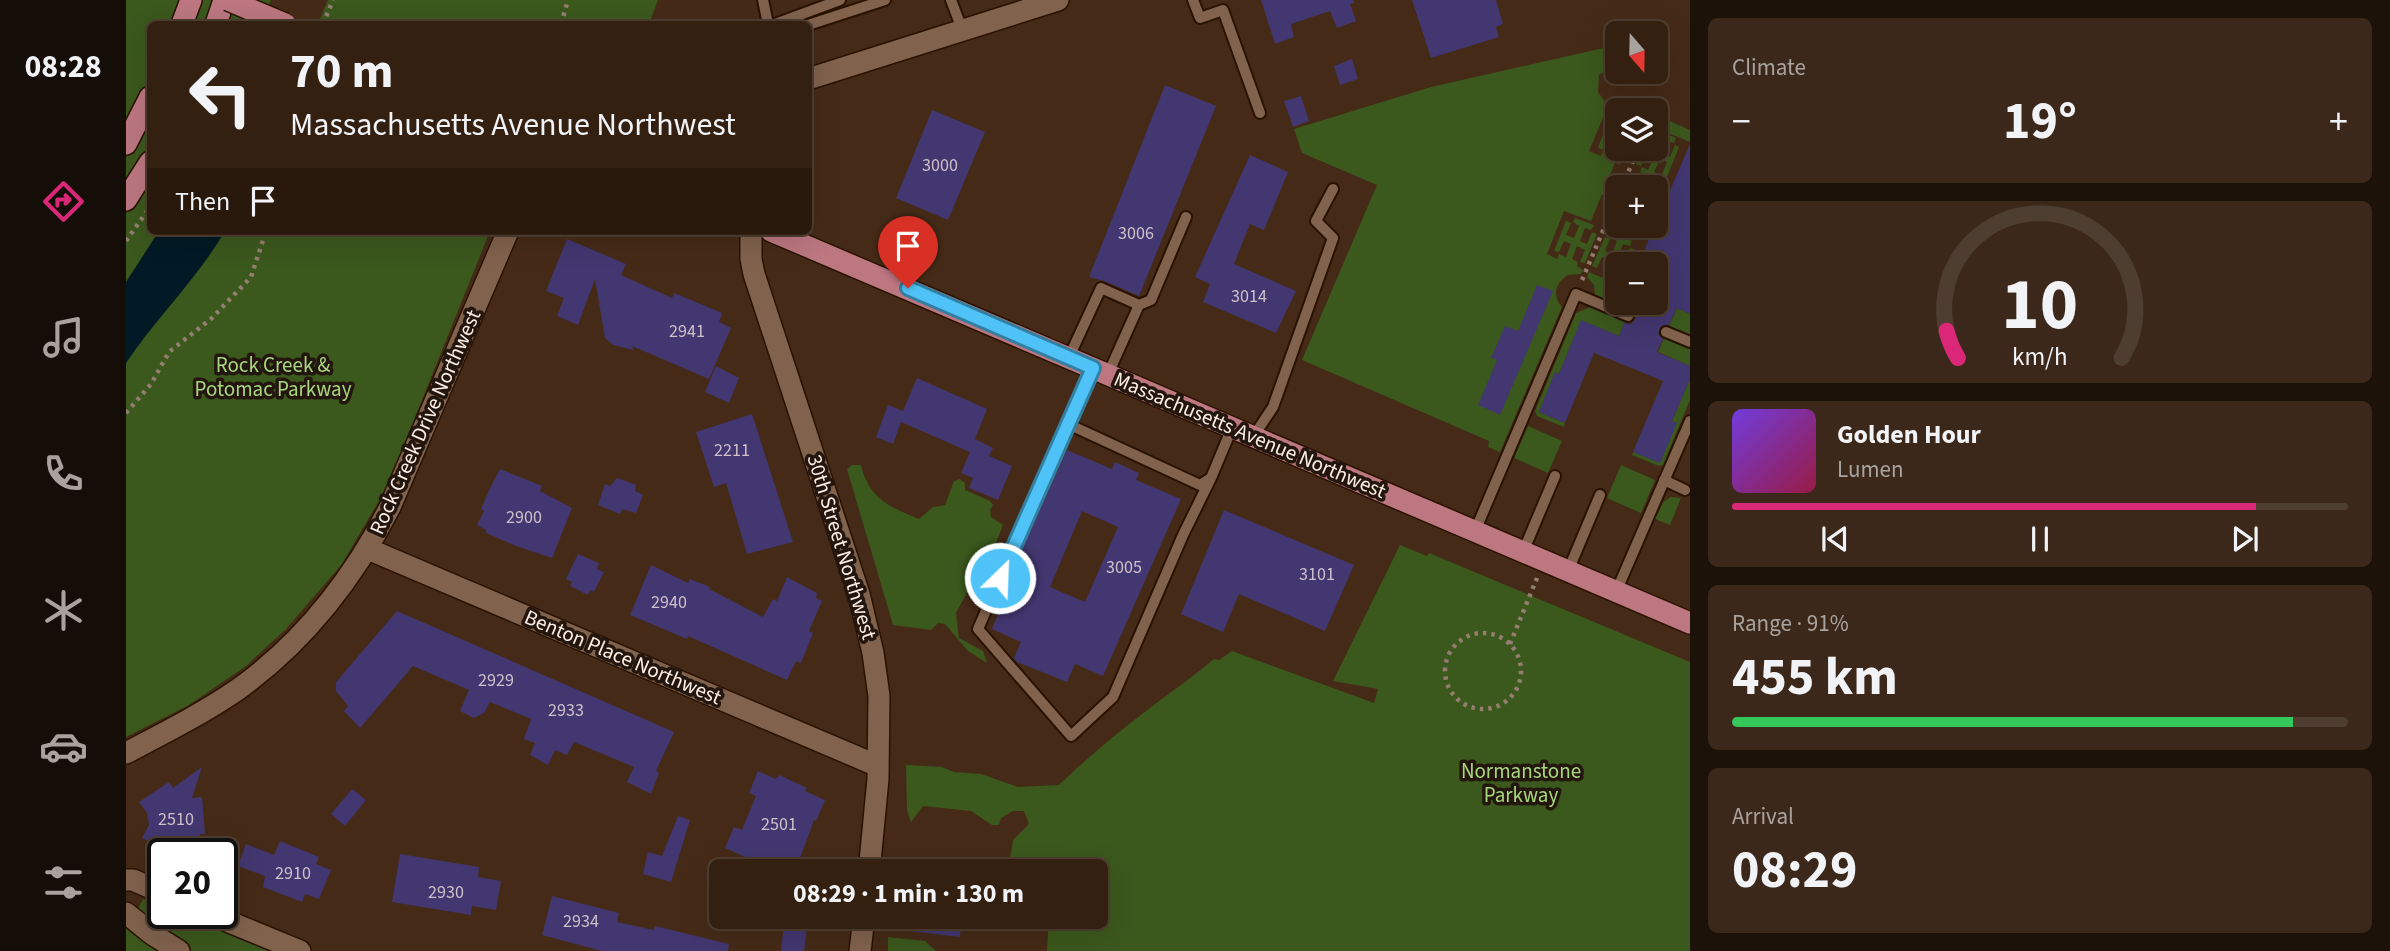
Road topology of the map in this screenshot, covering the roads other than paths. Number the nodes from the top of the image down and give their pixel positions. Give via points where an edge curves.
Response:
1 (191, 0) edge
2 (226, 0) edge
3 (763, 0) edge
4 (840, 0) edge
5 (885, 0) edge
6 (951, 0) edge
7 (1058, 0) edge
8 (1193, 0) edge
9 (183, 21) edge
10 (217, 21) edge
11 (278, 21) edge
12 (767, 21) edge
13 (783, 21) edge
14 (812, 24) edge
15 (962, 29) junction
16 (812, 78) edge
17 (147, 103) edge
18 (1260, 113) dead end
19 (126, 144) edge
20 (147, 167) edge
21 (1333, 189) dead end
22 (126, 200) edge
23 (1186, 217) dead end
24 (506, 235) edge
25 (751, 235) edge
26 (780, 235) edge
27 (1139, 305) junction
28 (1628, 316) dead end
29 (1666, 332) dead end
30 (1690, 342) edge
31 (1069, 357) junction
32 (1100, 371) junction
33 (1690, 421) edge
34 (1068, 424) junction
35 (1232, 428) junction
36 (1253, 436) junction
37 (1555, 476) dead end
38 (1211, 478) junction
39 (1664, 480) junction
40 (1685, 489) dead end
41 (1600, 495) dead end
42 (1475, 531) junction
43 (368, 549) junction
44 (1523, 552) junction
45 (1568, 571) junction
46 (1616, 592) junction
47 (1690, 623) edge
48 (126, 753) edge
49 (878, 766) junction
50 (870, 859) edge
51 (126, 880) edge
52 (147, 886) edge
53 (126, 912) edge
54 (238, 926) edge
55 (863, 929) edge
56 (179, 951) edge
57 (300, 951) edge
58 (860, 951) edge

1 - 9 main road
2 - 10 main road
2 - 11 main road, bridge
3 - 12 lane
4 - 13 lane
5 - 14 lane
6 - 15 lane
7 - 15 street
8 - 18 lane via 1200,18 1223,10
15 - 16 street
17 - 19 main road
20 - 22 main road
21 - 36 lane via 1315,221 1333,238 1273,407
23 - 27 lane via 1151,300
24 - 43 street, Rock Creek Drive Northwest
25 - 49 street, 30th Street Northwest via 754,274 869,632 879,696
26 - 31 main road, Massachusetts Avenue Northwest
27 - 31 lane via 1101,288
27 - 32 lane
28 - 42 lane via 1576,294
29 - 30 lane
31 - 32 main road, Massachusetts Avenue Northwest
32 - 34 lane
32 - 35 main road, Massachusetts Avenue Northwest
33 - 39 lane
34 - 38 lane via 1200,485
34 - 38 lane via 978,629 1071,736 1113,697
35 - 36 main road, Massachusetts Avenue Northwest
35 - 38 lane
36 - 42 main road, Massachusetts Avenue Northwest
37 - 44 lane
39 - 40 lane
39 - 46 lane
41 - 45 lane
42 - 44 main road, Massachusetts Avenue Northwest
43 - 48 street, Rock Creek Drive Northwest via 325,608 272,663 206,710
43 - 49 street, Benton Place Northwest
44 - 45 main road, Massachusetts Avenue Northwest
45 - 46 main road, Massachusetts Avenue Northwest
46 - 47 main road, Massachusetts Avenue Northwest
49 - 50 street, 30th Street Northwest
51 - 52 street
53 - 56 street
54 - 57 street
55 - 58 street

